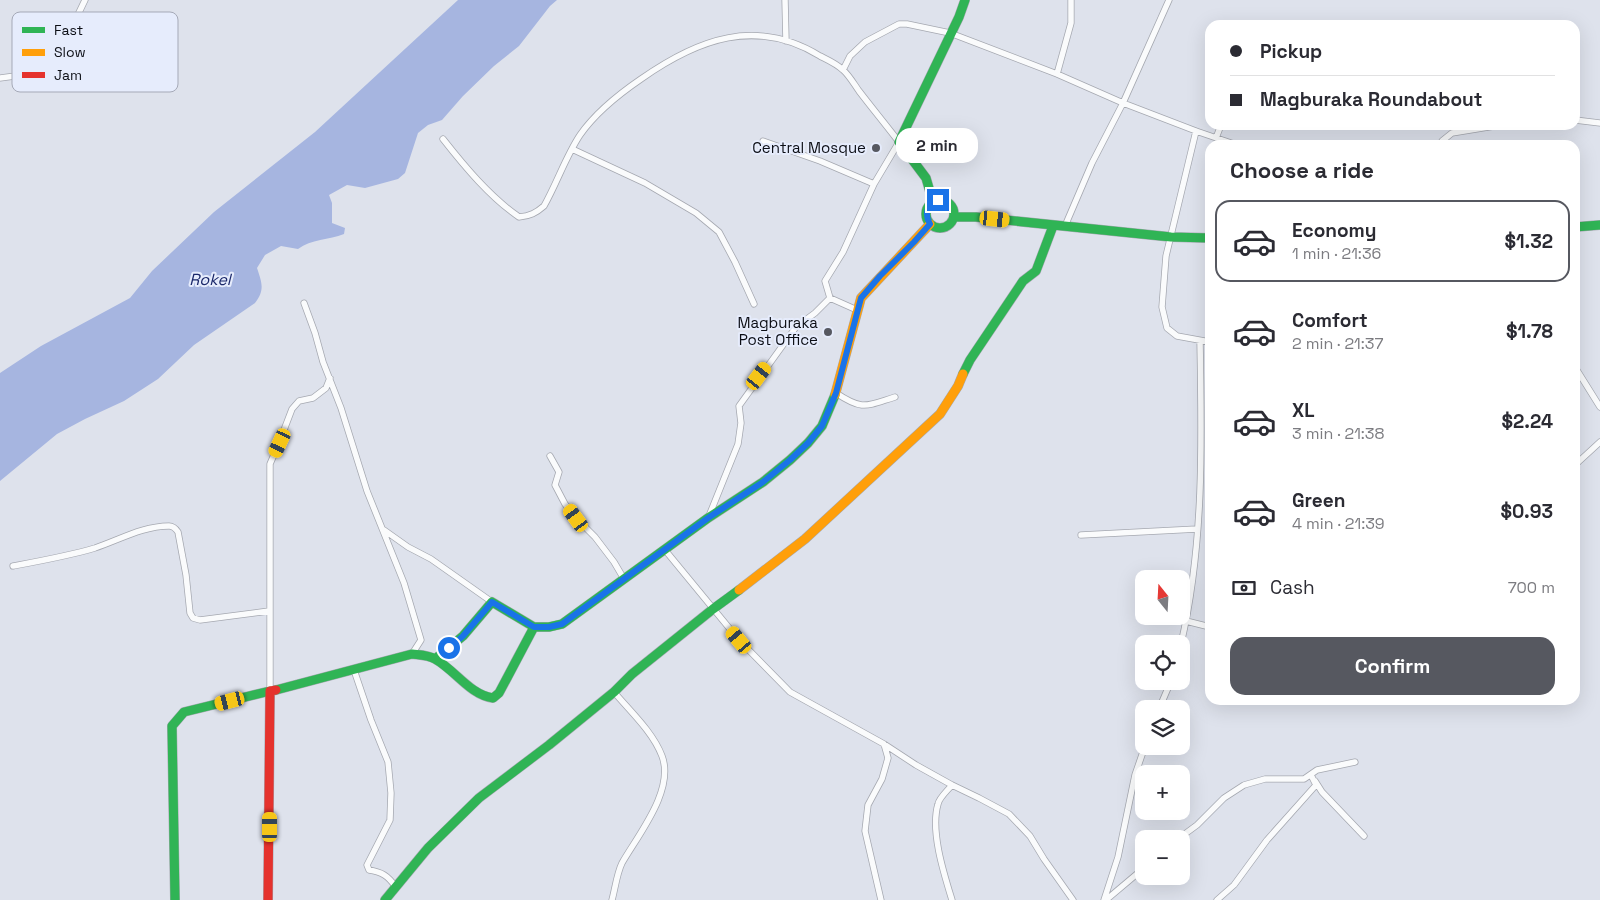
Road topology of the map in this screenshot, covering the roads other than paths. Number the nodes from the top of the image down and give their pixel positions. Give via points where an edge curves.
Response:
1 (85, 0) edge
2 (785, 0) edge
3 (965, 0) edge
4 (1070, 0) edge
5 (1169, 0) edge
6 (79, 12) edge
7 (950, 33) junction
8 (786, 41) junction
9 (843, 70) junction
10 (1057, 74) junction
11 (1123, 103) junction
12 (1580, 121) edge
13 (1600, 123) edge
14 (1219, 130) edge
15 (1470, 130) edge
16 (1196, 131) junction
17 (1216, 138) junction
18 (443, 139) dead end
19 (1222, 140) edge
20 (1443, 140) edge
21 (763, 141) dead end
22 (899, 142) junction
23 (572, 149) junction
24 (874, 184) junction
25 (933, 202) junction
26 (954, 218) junction
27 (930, 224) junction
28 (1600, 225) edge
29 (1052, 226) junction
30 (1065, 226) junction
31 (1580, 227) edge
32 (1171, 237) junction
33 (1205, 238) edge
34 (830, 298) junction
35 (304, 303) dead end
36 (754, 304) dead end
37 (857, 310) junction
38 (1200, 341) junction
39 (1205, 342) edge
40 (1580, 375) edge
41 (330, 378) junction
42 (836, 393) junction
43 (895, 397) dead end
44 (1600, 407) edge
45 (1600, 442) edge
46 (550, 456) dead end
47 (1580, 460) edge
48 (708, 518) junction
49 (1197, 529) junction
50 (383, 530) junction
51 (1080, 535) dead end
52 (665, 550) junction
53 (12, 566) dead end
54 (624, 579) junction
55 (1190, 595) edge
56 (492, 602) junction
57 (713, 609) junction
58 (269, 611) junction
59 (1190, 622) edge
60 (1205, 626) edge
61 (534, 627) junction
62 (412, 654) junction
63 (435, 659) junction
64 (354, 670) junction
65 (270, 691) junction
66 (614, 692) junction
67 (884, 744) junction
68 (1142, 755) edge
69 (1355, 762) dead end
70 (1311, 775) junction
71 (952, 785) junction
72 (1190, 830) edge
73 (1364, 836) dead end
74 (1135, 875) edge
75 (395, 886) junction
76 (175, 900) edge
77 (268, 900) edge
78 (385, 900) edge
79 (612, 900) edge
80 (881, 900) edge
81 (952, 900) edge
82 (1073, 900) edge
83 (1105, 900) edge
84 (1217, 900) edge

1 - 6 street
2 - 8 street
3 - 7 street
4 - 10 street via 1071,23
5 - 11 street
7 - 9 street via 899,24 865,42 850,56
7 - 10 street
7 - 22 street
8 - 9 street
8 - 23 street via 753,36 716,40 697,46 630,86 607,105
9 - 22 street
10 - 11 street
11 - 16 street
11 - 30 street
12 - 13 street
14 - 17 street
15 - 20 street via 1452,133
16 - 17 street
16 - 32 street
17 - 19 street
18 - 23 street via 462,164 519,217 536,214 544,206
21 - 24 street
22 - 24 street
22 - 25 street via 926,178
23 - 36 street via 644,183 696,213 720,232
24 - 34 street via 825,281
25 - 26 street via 948,202 954,210
25 - 27 street via 926,212
26 - 27 street via 946,227
26 - 29 street via 976,217
27 - 37 street via 861,298
28 - 31 street
29 - 30 street
29 - 57 street via 1036,270 1022,281 970,360 940,414 805,539
30 - 32 street
32 - 33 street
32 - 38 street via 1166,256 1162,307 1167,328 1177,336
34 - 37 street
34 - 48 street via 796,327 739,406 738,444
35 - 41 street
37 - 42 street
38 - 39 street
38 - 49 street
40 - 44 street
41 - 50 street
41 - 58 street via 326,388 312,398 299,401 292,409 270,464
42 - 43 street via 865,406
42 - 48 street via 822,426 808,443 763,482
45 - 47 street
46 - 54 street via 559,472 555,485 565,504 595,537
48 - 52 street
49 - 51 street
49 - 55 street
50 - 56 street
50 - 62 street via 404,583 421,640
52 - 54 street
52 - 57 street
53 - 58 street via 73,554 138,531 171,526 178,532 190,613 194,618 200,620
54 - 61 street via 562,624
56 - 61 street
56 - 63 street via 463,636
57 - 66 street
57 - 67 street via 790,692
58 - 65 street
59 - 60 street
61 - 63 street via 500,693 492,698 481,695
62 - 63 street
62 - 64 street
64 - 65 street
64 - 75 street via 388,762 391,793 390,820 368,865 369,870 380,872
65 - 76 street via 184,712 172,726
65 - 77 street
66 - 75 street via 479,798
66 - 79 street via 655,741 666,771 658,800 646,825 621,864
67 - 71 street
67 - 80 street via 888,758 882,779 868,805 865,831
68 - 83 street
69 - 70 street via 1316,770
70 - 72 street via 1304,779 1264,779 1244,785 1224,798
70 - 73 street via 1322,792
70 - 84 street via 1316,785 1267,840 1234,885
71 - 81 street via 938,803 935,829
71 - 82 street via 1009,814 1030,836
74 - 83 street
75 - 78 street

